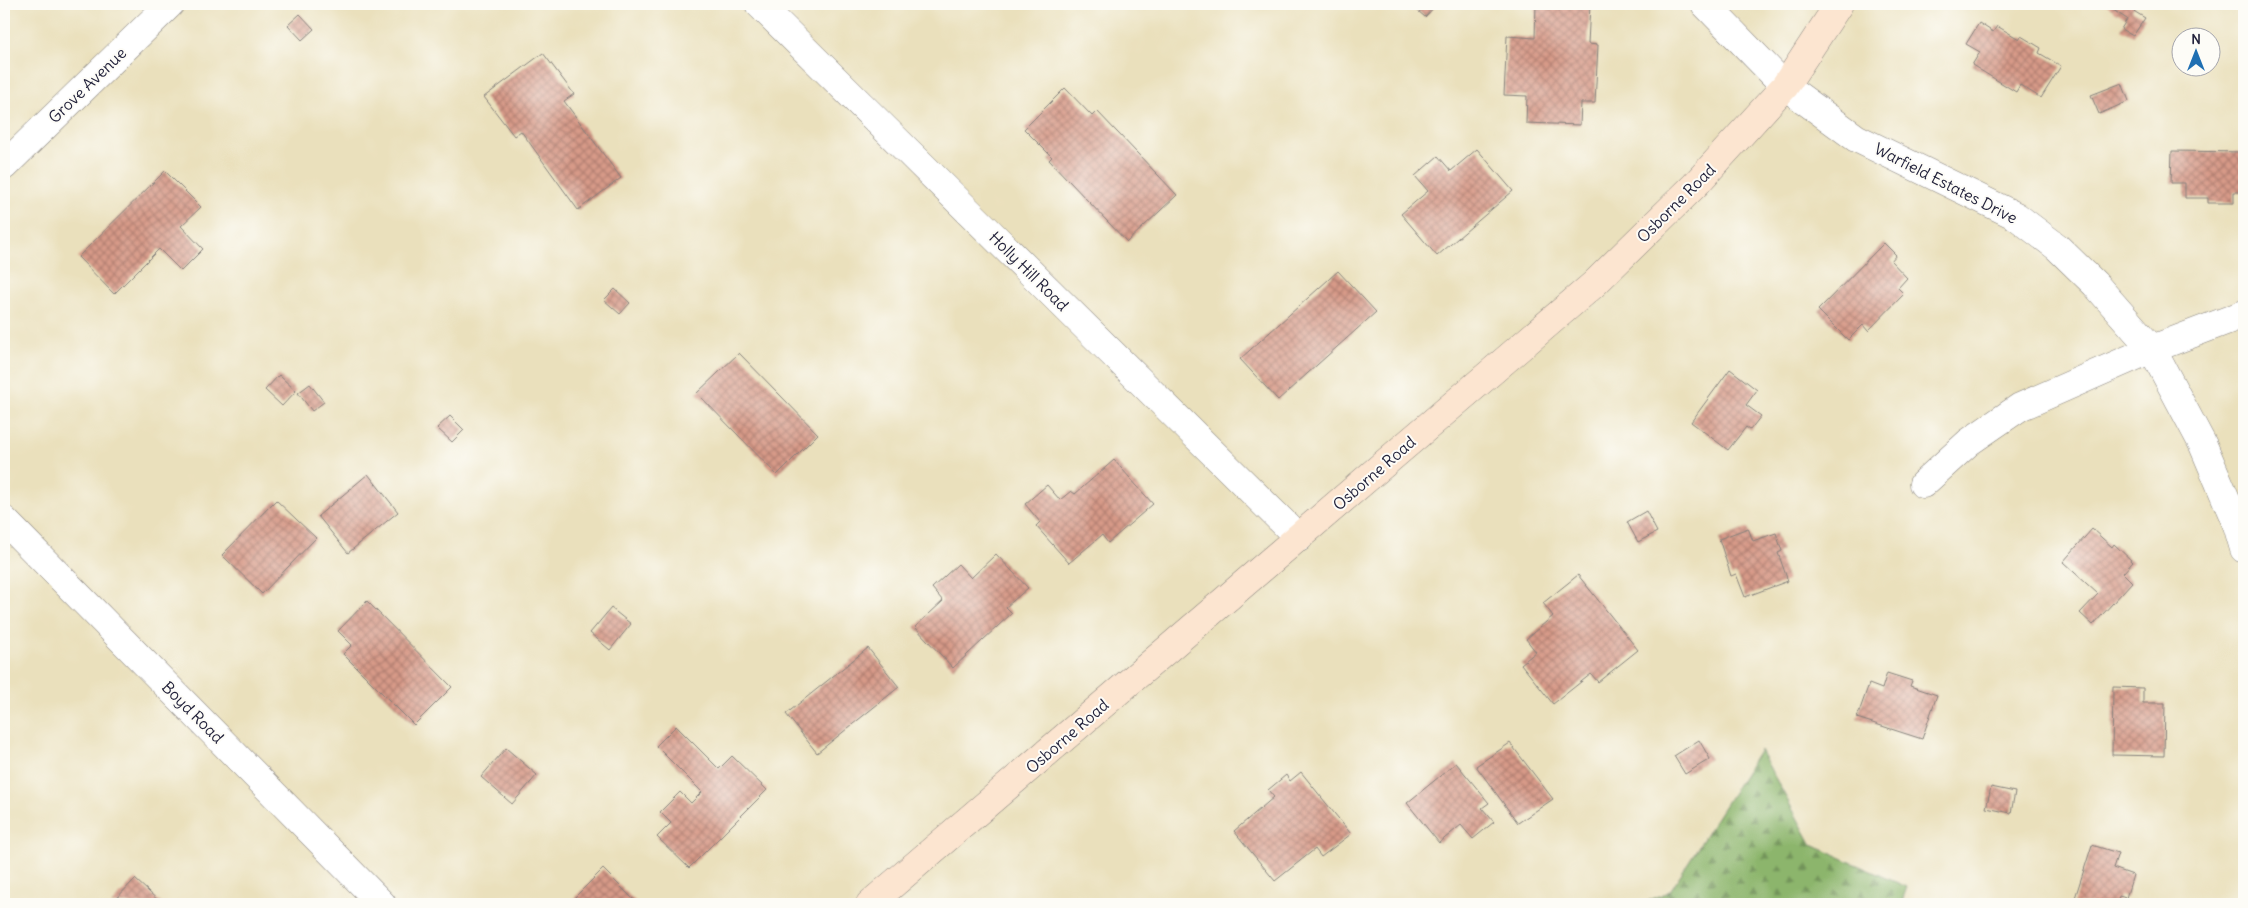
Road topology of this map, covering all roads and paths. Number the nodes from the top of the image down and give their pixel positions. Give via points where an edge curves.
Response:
1 (170, 4) edge
2 (759, 4) edge
3 (1705, 4) edge
4 (1839, 4) edge
5 (1785, 86) junction
6 (4, 166) edge
7 (2244, 314) edge
8 (2152, 349) junction
9 (1923, 484) dead end
10 (4, 520) edge
11 (1299, 538) junction
12 (2244, 550) edge
13 (382, 904) edge
14 (870, 904) edge

1 - 6 street, Grove Avenue
2 - 11 street, Holly Hill Road
3 - 5 street, Warfield Estates Drive
4 - 5 street, Osborne Road
5 - 8 street, Warfield Estates Drive via 1856,138 2016,216 2057,246
5 - 11 street, Osborne Road via 1695,185 1593,284
7 - 8 street
8 - 9 street via 2020,407 1969,442
8 - 12 street, Warfield Estates Drive via 2202,445 2237,525
10 - 13 street, Boyd Road
11 - 14 street, Osborne Road

